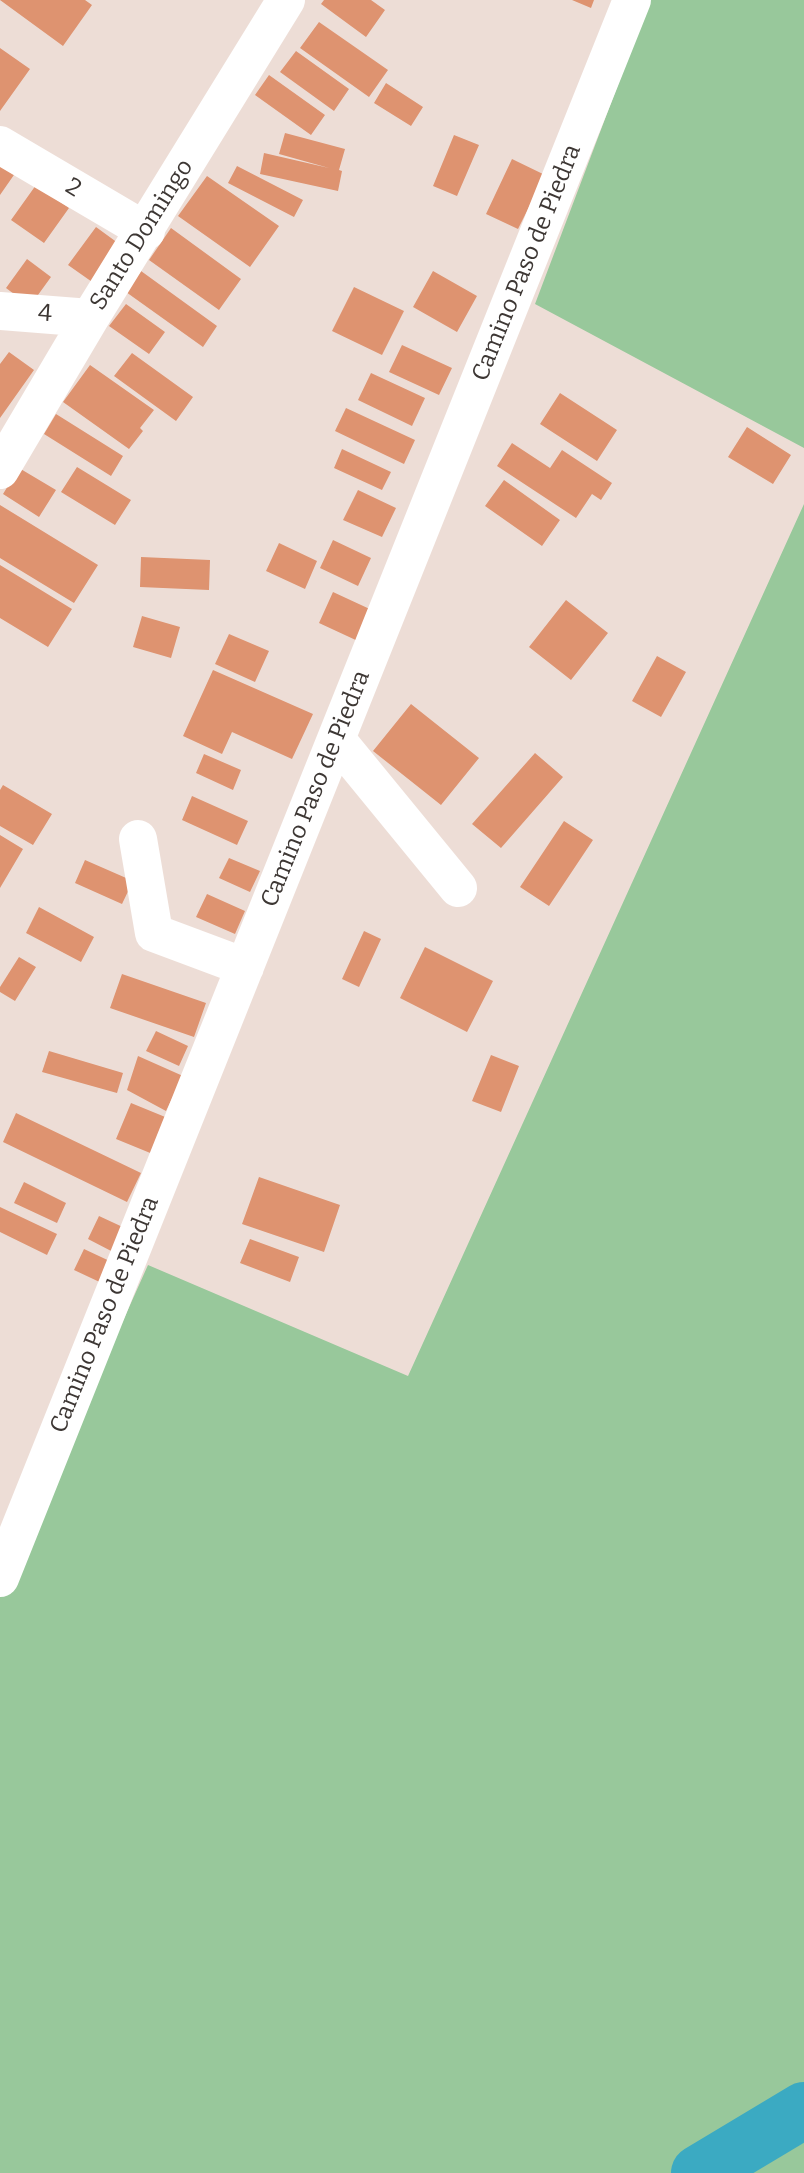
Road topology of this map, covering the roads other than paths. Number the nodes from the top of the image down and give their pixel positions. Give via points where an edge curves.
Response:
1 (286, 0) edge
2 (632, 0) edge
3 (0, 145) edge
4 (146, 230) junction
5 (0, 311) edge
6 (90, 318) junction
7 (0, 470) edge
8 (336, 739) junction
9 (138, 839) dead end
10 (458, 888) dead end
11 (245, 967) junction
12 (0, 1578) edge

1 - 4 street, Santo Domingo
2 - 8 street, Camino Paso de Piedra
3 - 4 street, 2
4 - 6 street, Santo Domingo
5 - 6 street, 4
6 - 7 street, Santo Domingo
8 - 10 street
8 - 11 street, Camino Paso de Piedra
9 - 11 street via 154,933
11 - 12 street, Camino Paso de Piedra

